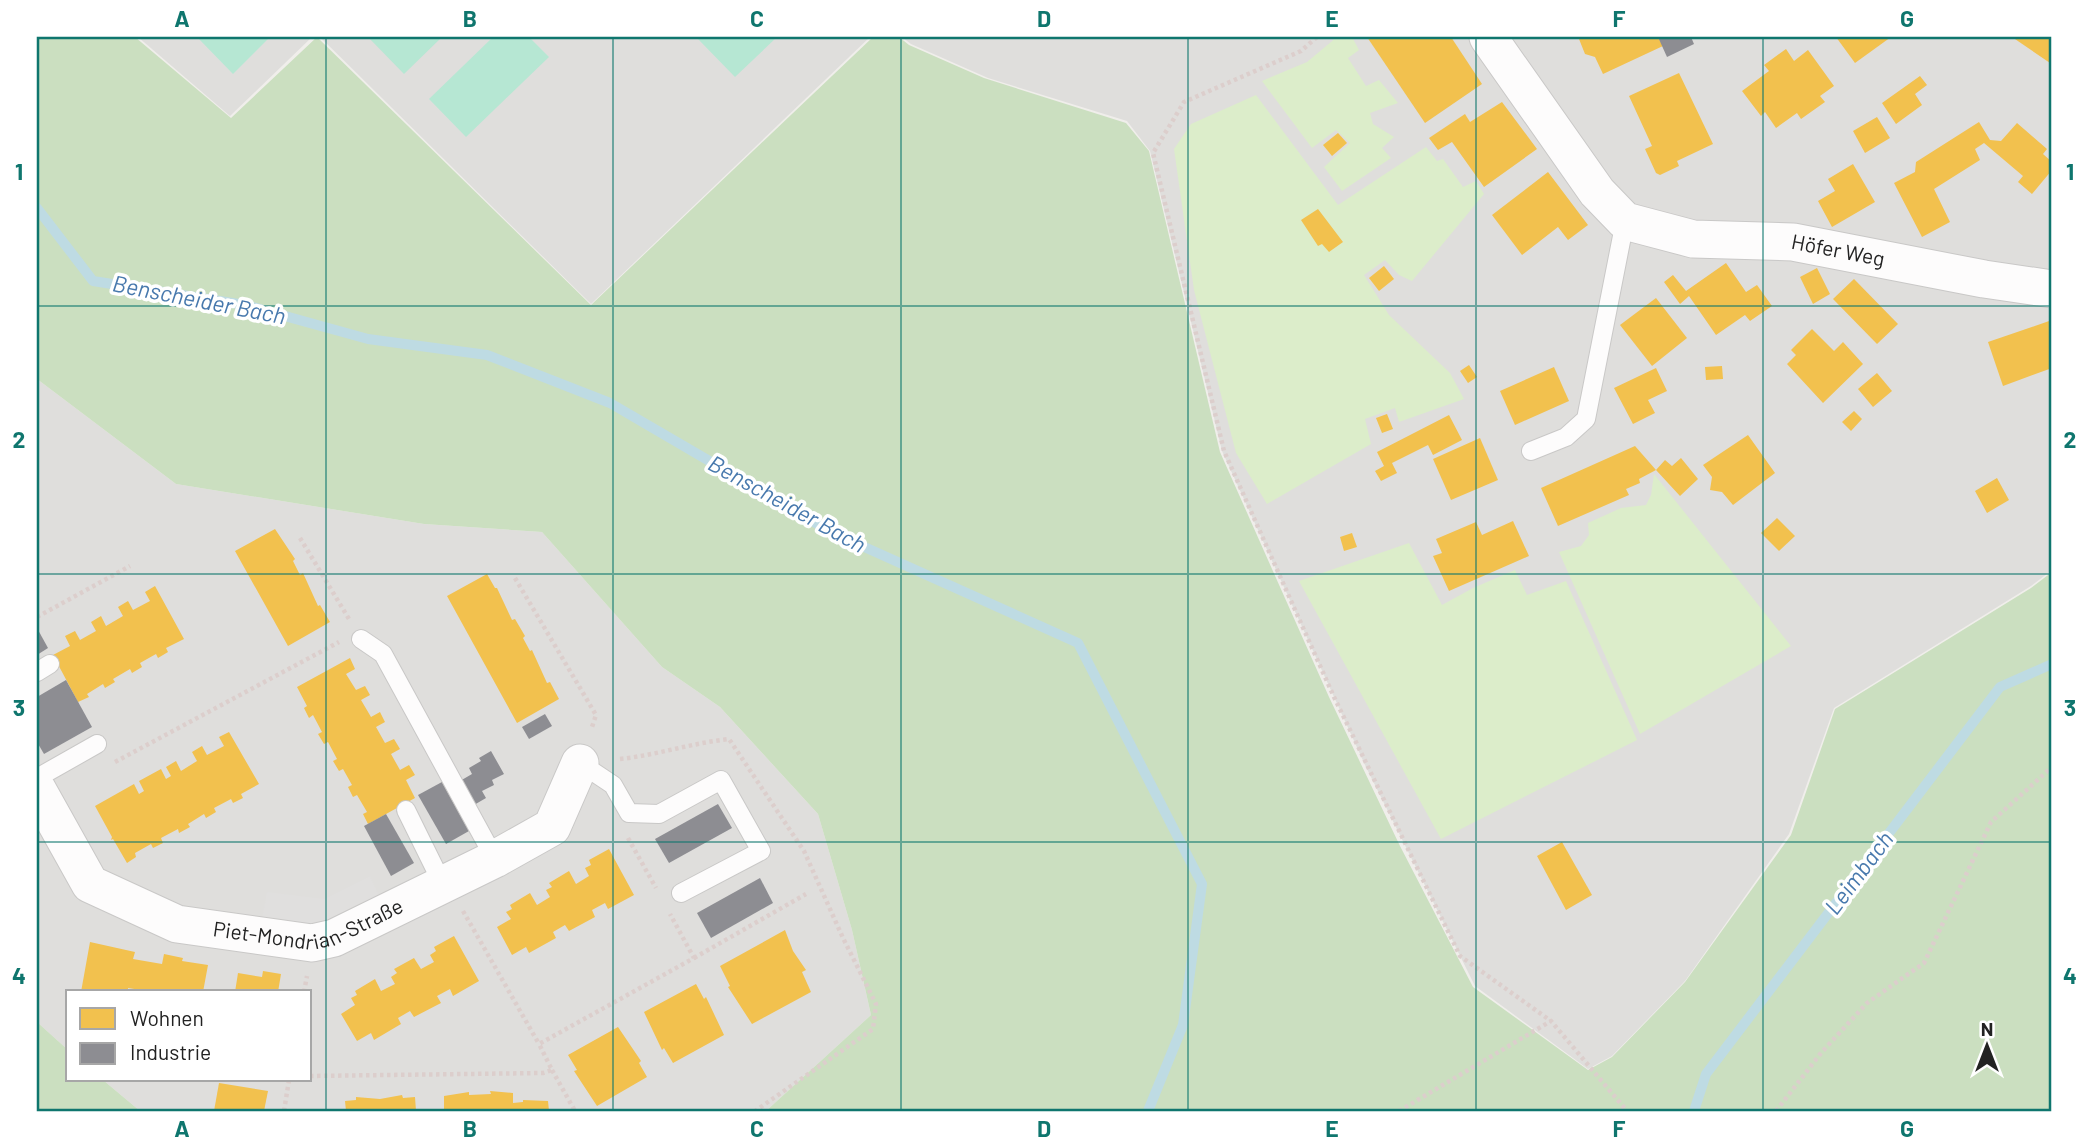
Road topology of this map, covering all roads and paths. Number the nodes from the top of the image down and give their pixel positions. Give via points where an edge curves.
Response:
1 (1317, 37) edge
2 (1488, 37) edge
3 (1625, 221) junction
4 (2052, 289) edge
5 (1531, 451) dead end
6 (300, 538) dead end
7 (130, 566) dead end
8 (515, 578) dead end
9 (37, 617) edge
10 (361, 639) junction
11 (97, 744) dead end
12 (115, 762) dead end
13 (580, 763) junction
14 (2052, 767) edge
15 (37, 778) edge
16 (37, 789) edge
17 (625, 806) junction
18 (406, 810) dead end
19 (495, 859) junction
20 (445, 884) junction
21 (656, 890) dead end
22 (681, 893) dead end
23 (806, 894) dead end
24 (670, 914) dead end
25 (694, 958) junction
26 (1551, 1021) junction
27 (539, 1044) junction
28 (552, 1070) junction
29 (312, 1076) edge
30 (289, 1082) edge
31 (284, 1111) edge
32 (575, 1111) edge
33 (755, 1111) edge
34 (1399, 1111) edge
35 (1628, 1111) edge
36 (1776, 1111) edge

1 - 26 path via 1301,51 1184,102 1153,153 1224,451 1334,697 1460,956
2 - 3 street via 1597,192
3 - 4 street, Höfer Weg via 1693,239 1793,242
3 - 5 lane via 1586,419 1566,437
6 - 10 path
7 - 9 path
8 - 13 path via 596,715
10 - 12 path via 353,635
10 - 19 lane via 383,654
11 - 15 lane
13 - 17 lane via 613,785
13 - 19 street, Piet-Mondrian-Straße via 552,827
13 - 33 path via 652,755 729,739 804,851 876,1004 873,1029
14 - 36 path via 1991,822 1924,963 1867,1003
16 - 20 street, Piet-Mondrian-Straße via 90,884 177,924 312,943 334,938
17 - 21 path via 617,819
17 - 22 lane via 629,813 659,814 722,780 761,851
18 - 20 lane
19 - 20 street, Piet-Mondrian-Straße
20 - 27 path
23 - 25 path
24 - 25 path
25 - 27 path
26 - 34 path
26 - 35 path
27 - 28 path
28 - 29 path
28 - 32 path
30 - 31 path

